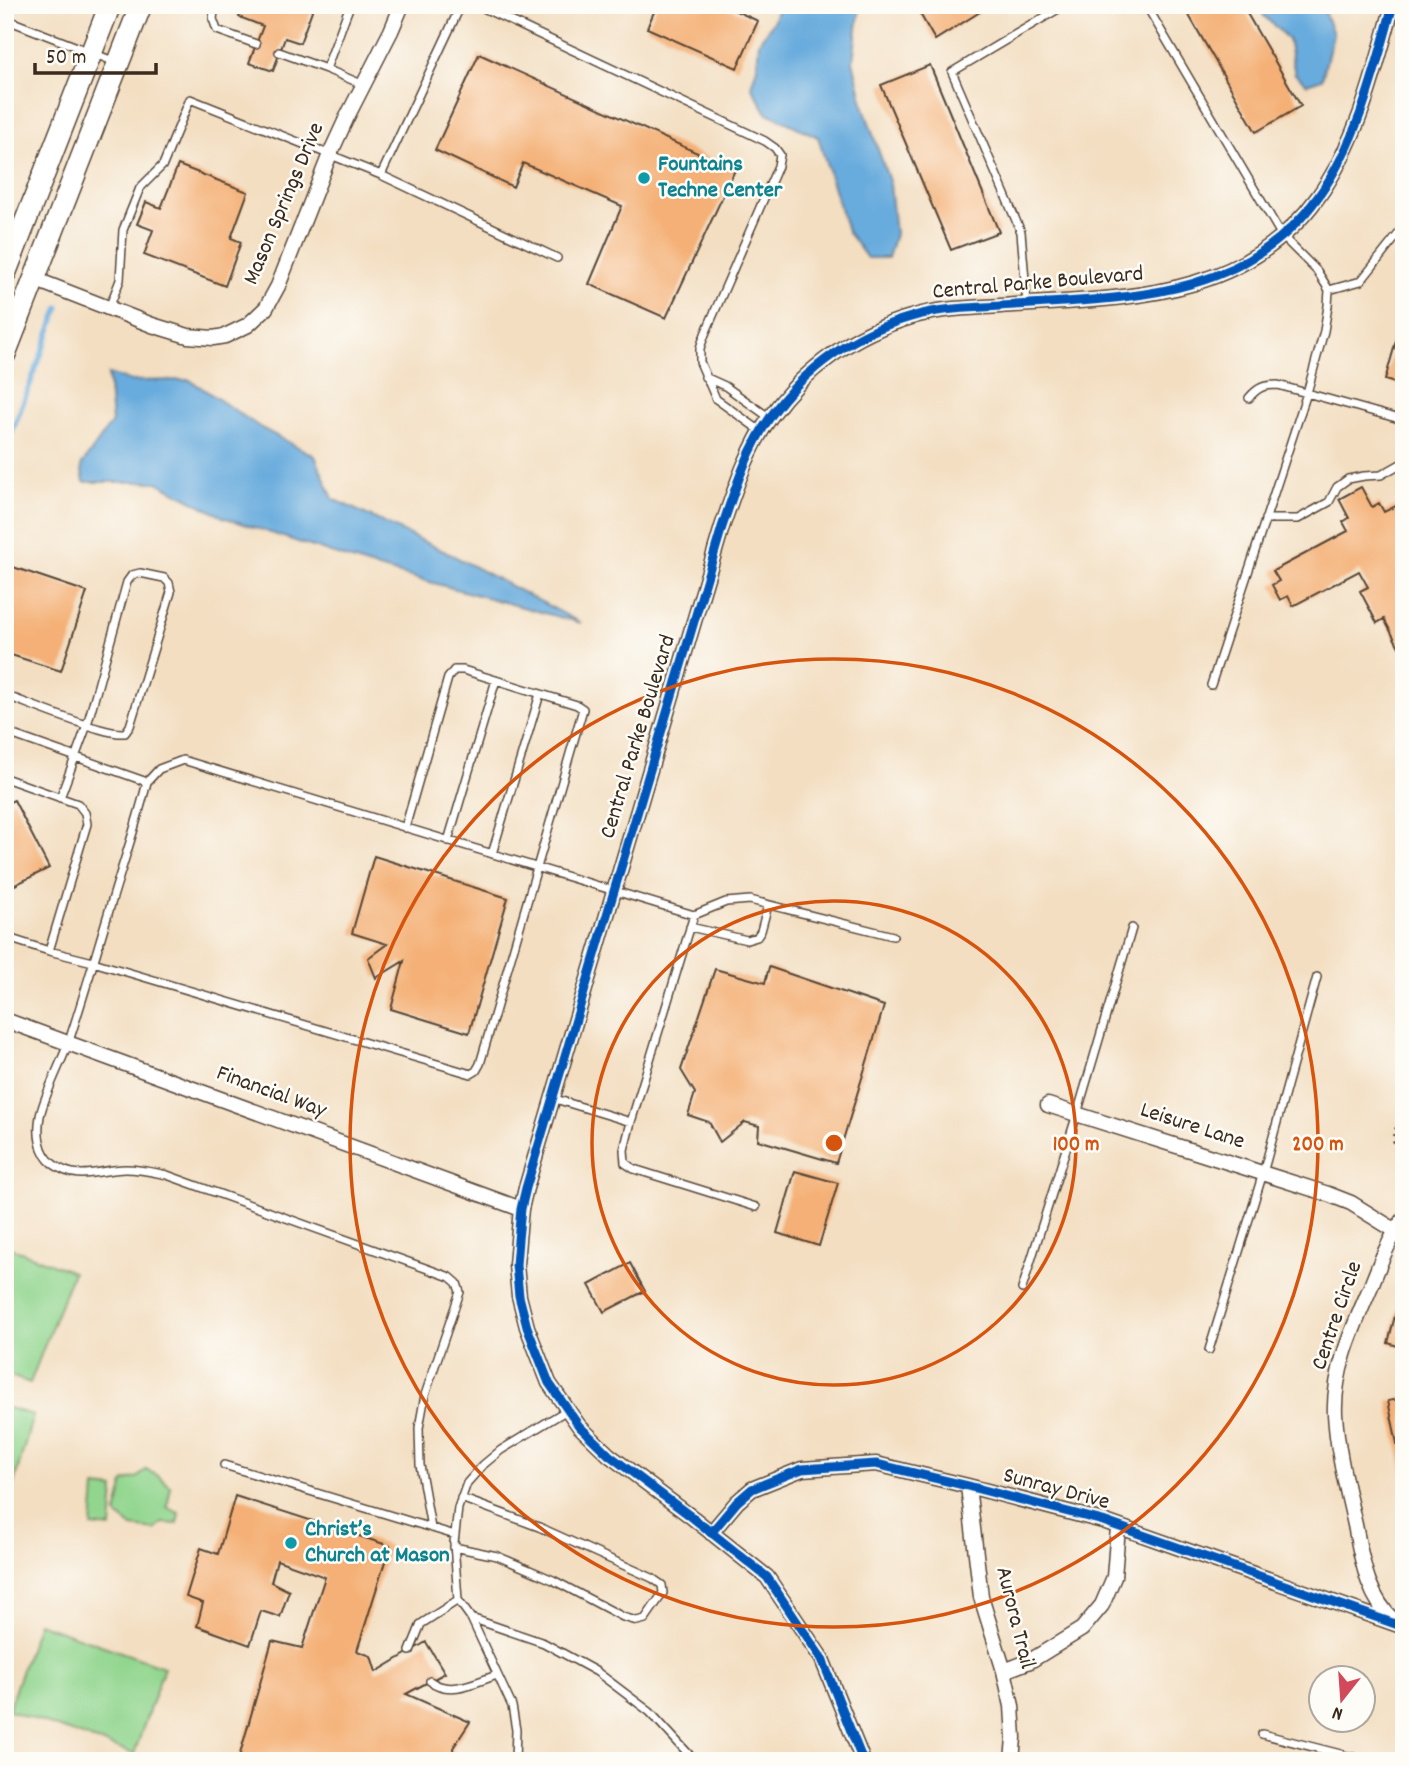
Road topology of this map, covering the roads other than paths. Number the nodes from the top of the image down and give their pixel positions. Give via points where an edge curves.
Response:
1 (110, 5) edge
2 (141, 5) edge
3 (215, 5) edge
4 (350, 5) edge
5 (402, 5) edge
6 (461, 5) edge
7 (477, 5) edge
8 (1065, 5) edge
9 (1146, 5) edge
10 (1394, 5) edge
11 (5, 19) edge
12 (256, 44) dead end
13 (279, 52) dead end
14 (91, 53) junction
15 (118, 63) junction
16 (326, 69) junction
17 (364, 85) junction
18 (330, 154) junction
19 (381, 175) junction
20 (1404, 227) edge
21 (1282, 236) junction
22 (557, 258) dead end
23 (5, 274) edge
24 (34, 279) junction
25 (1329, 290) junction
26 (1027, 304) junction
27 (109, 308) junction
28 (5, 354) edge
29 (705, 377) junction
30 (1307, 393) junction
31 (1249, 398) dead end
32 (770, 418) junction
33 (1404, 422) edge
34 (762, 432) junction
35 (1404, 462) edge
36 (1265, 519) junction
37 (495, 680) junction
38 (1211, 685) dead end
39 (540, 694) junction
40 (5, 695) edge
41 (87, 725) junction
42 (5, 732) edge
43 (76, 757) junction
44 (5, 778) edge
45 (147, 782) junction
46 (60, 798) junction
47 (405, 828) junction
48 (448, 841) junction
49 (492, 854) junction
50 (536, 868) junction
51 (613, 891) junction
52 (768, 905) junction
53 (694, 915) junction
54 (690, 927) junction
55 (1132, 928) dead end
56 (5, 936) edge
57 (893, 936) dead end
58 (49, 951) junction
59 (93, 962) junction
60 (1317, 977) dead end
61 (5, 1020) edge
62 (68, 1043) junction
63 (551, 1098) junction
64 (1048, 1105) dead end
65 (1077, 1114) junction
66 (631, 1122) junction
67 (1263, 1173) junction
68 (757, 1207) dead end
69 (521, 1209) junction
70 (1400, 1225) edge
71 (1022, 1289) dead end
72 (1209, 1350) dead end
73 (567, 1410) junction
74 (224, 1465) dead end
75 (968, 1486) junction
76 (461, 1498) junction
77 (1118, 1527) junction
78 (431, 1528) junction
79 (711, 1533) junction
80 (455, 1535) junction
81 (454, 1547) junction
82 (458, 1600) junction
83 (471, 1618) junction
84 (1402, 1627) edge
85 (411, 1651) dead end
86 (1004, 1671) junction
87 (497, 1675) junction
88 (430, 1681) dead end
89 (1262, 1734) dead end
90 (515, 1761) edge
91 (695, 1761) edge
92 (863, 1761) edge
93 (1012, 1761) edge
94 (1368, 1761) edge

1 - 14 main road
2 - 15 main road
3 - 12 lane via 217,30
4 - 16 lane
5 - 17 street, Mason Springs Drive
6 - 19 lane
7 - 29 lane via 765,141 780,155 700,348
8 - 26 lane via 952,72 1021,232
9 - 21 lane
10 - 21 street, Central Parke Boulevard via 1375,70 1338,165 1318,197
11 - 14 lane
13 - 16 lane
14 - 15 lane
14 - 23 main road
15 - 24 main road
16 - 17 lane
17 - 18 street, Mason Springs Drive
18 - 19 lane
18 - 27 street, Mason Springs Drive via 278,286 266,308 248,325 225,336 200,338
18 - 27 lane via 190,99 163,165 140,188 123,230 120,280
19 - 22 lane
20 - 25 lane via 1361,281
21 - 25 lane
21 - 26 street, Central Parke Boulevard via 1224,273 1177,289
24 - 27 street, Mason Springs Drive
24 - 28 main road
25 - 30 lane via 1324,331
26 - 32 street, Central Parke Boulevard via 948,310 879,328 828,358
29 - 32 lane
29 - 34 lane via 716,398
30 - 31 lane via 1265,385
30 - 33 lane
30 - 36 lane
32 - 34 street, Central Parke Boulevard
34 - 51 street, Central Parke Boulevard via 742,470 722,527
35 - 36 lane via 1381,475 1348,480 1337,487 1329,502 1298,519
36 - 38 lane
37 - 39 lane
37 - 47 lane via 463,670 454,670 448,678
37 - 48 lane
39 - 49 lane
39 - 50 lane via 583,709
40 - 41 lane
41 - 41 lane via 127,582 140,573 163,578 172,592 131,726 116,734
41 - 43 lane
42 - 43 lane
43 - 45 lane
43 - 46 lane
44 - 46 lane
45 - 47 lane via 159,769 183,760
45 - 59 lane
46 - 58 lane via 78,804 87,824
47 - 48 lane
48 - 49 lane
49 - 50 lane
50 - 51 lane
50 - 59 lane via 480,1064 471,1074
51 - 53 lane
51 - 63 street, Central Parke Boulevard
52 - 53 lane via 750,900 726,902
52 - 54 lane via 761,932 747,940
52 - 57 lane
53 - 54 lane
54 - 66 lane
55 - 65 lane
56 - 58 lane
58 - 59 lane
59 - 62 lane
60 - 67 lane
61 - 62 street, Financial Way
62 - 69 street, Financial Way
62 - 78 lane via 39,1129 43,1152 62,1170 98,1174 145,1170 167,1175 457,1283 460,1292 425,1395 419,1429
63 - 66 lane
63 - 69 street, Central Parke Boulevard
64 - 65 street, Leisure Lane
65 - 67 street, Leisure Lane
65 - 71 lane
66 - 68 lane via 625,1163
67 - 70 street, Leisure Lane
67 - 72 lane
69 - 73 street, Central Parke Boulevard via 516,1265 519,1296 541,1364
70 - 84 street, Centre Circle via 1383,1255 1344,1357 1335,1415 1364,1569 1384,1611
73 - 76 lane via 483,1465
73 - 79 street, Central Parke Boulevard via 609,1455
74 - 78 lane
75 - 77 street, Sunray Drive
75 - 79 street, Sunray Drive via 876,1464 802,1469 752,1489
75 - 86 street, Aurora Trail via 981,1597
76 - 80 lane
76 - 81 lane via 652,1578 662,1584 663,1593 645,1619 631,1620 497,1556
77 - 84 street, Sunray Drive
77 - 86 street via 1114,1577 1102,1605 1082,1629 1030,1661
78 - 80 lane
79 - 92 street, Central Parke Boulevard via 767,1577 822,1659
80 - 81 lane
81 - 82 lane
82 - 83 lane
82 - 85 lane via 421,1624
83 - 87 lane
83 - 91 lane via 544,1643 597,1672 650,1712
86 - 93 street, Aurora Trail via 1012,1706
87 - 88 lane via 454,1689
87 - 90 lane via 512,1706
89 - 94 lane

